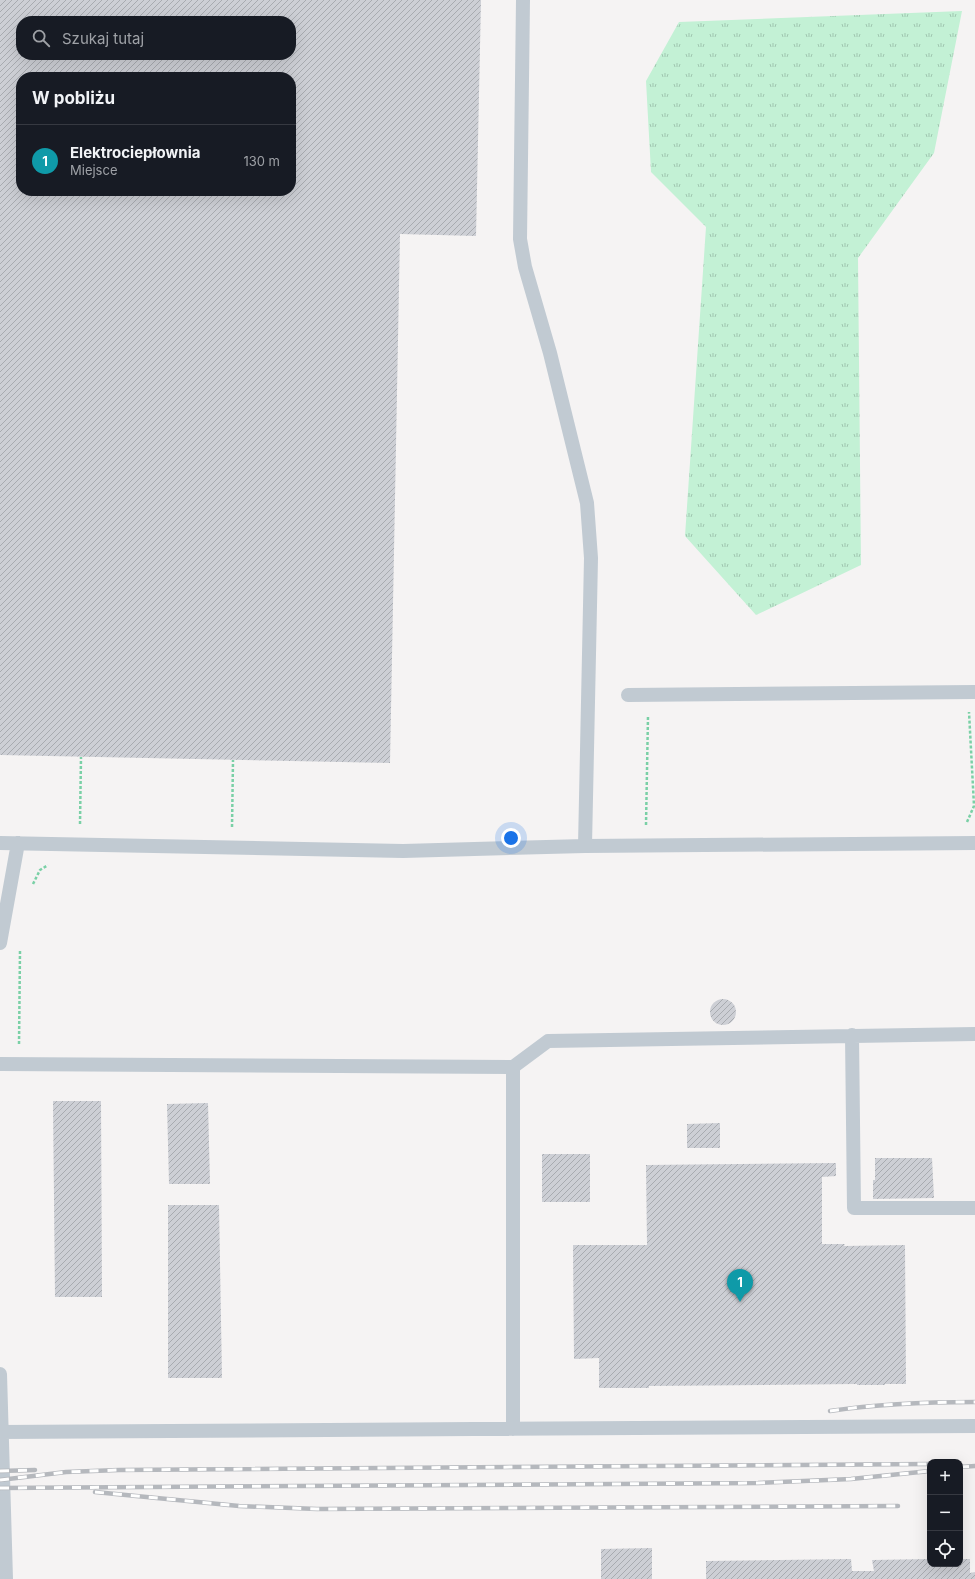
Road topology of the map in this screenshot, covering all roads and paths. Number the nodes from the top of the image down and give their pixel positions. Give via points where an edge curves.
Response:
1 (523, 0) edge
2 (975, 692) edge
3 (628, 695) dead end
4 (969, 706) dead end
5 (648, 715) dead end
6 (81, 757) dead end
7 (233, 760) dead end
8 (232, 816) dead end
9 (80, 825) dead end
10 (965, 825) dead end
11 (646, 831) dead end
12 (0, 843) edge
13 (18, 843) junction
14 (975, 844) edge
15 (585, 846) junction
16 (51, 864) dead end
17 (32, 886) dead end
18 (0, 943) edge
19 (20, 946) dead end
20 (975, 1034) edge
21 (852, 1035) junction
22 (0, 1064) edge
23 (19, 1064) junction
24 (513, 1068) junction
25 (975, 1208) edge
26 (0, 1374) edge
27 (975, 1426) edge
28 (513, 1429) junction
29 (1, 1432) edge
30 (6, 1579) edge

1 - 15 lane via 520,239 525,267 550,352 587,503 592,558
2 - 3 lane
4 - 10 path via 974,806
5 - 11 path
6 - 9 path
7 - 8 path
12 - 13 lane
13 - 15 lane via 403,851
13 - 18 lane
14 - 15 lane
16 - 17 path via 40,870
19 - 23 path
20 - 21 lane
21 - 24 lane via 548,1040
21 - 25 lane via 854,1208
22 - 23 lane
23 - 24 lane
24 - 28 lane
26 - 29 lane
27 - 28 lane
28 - 29 lane
29 - 30 lane

